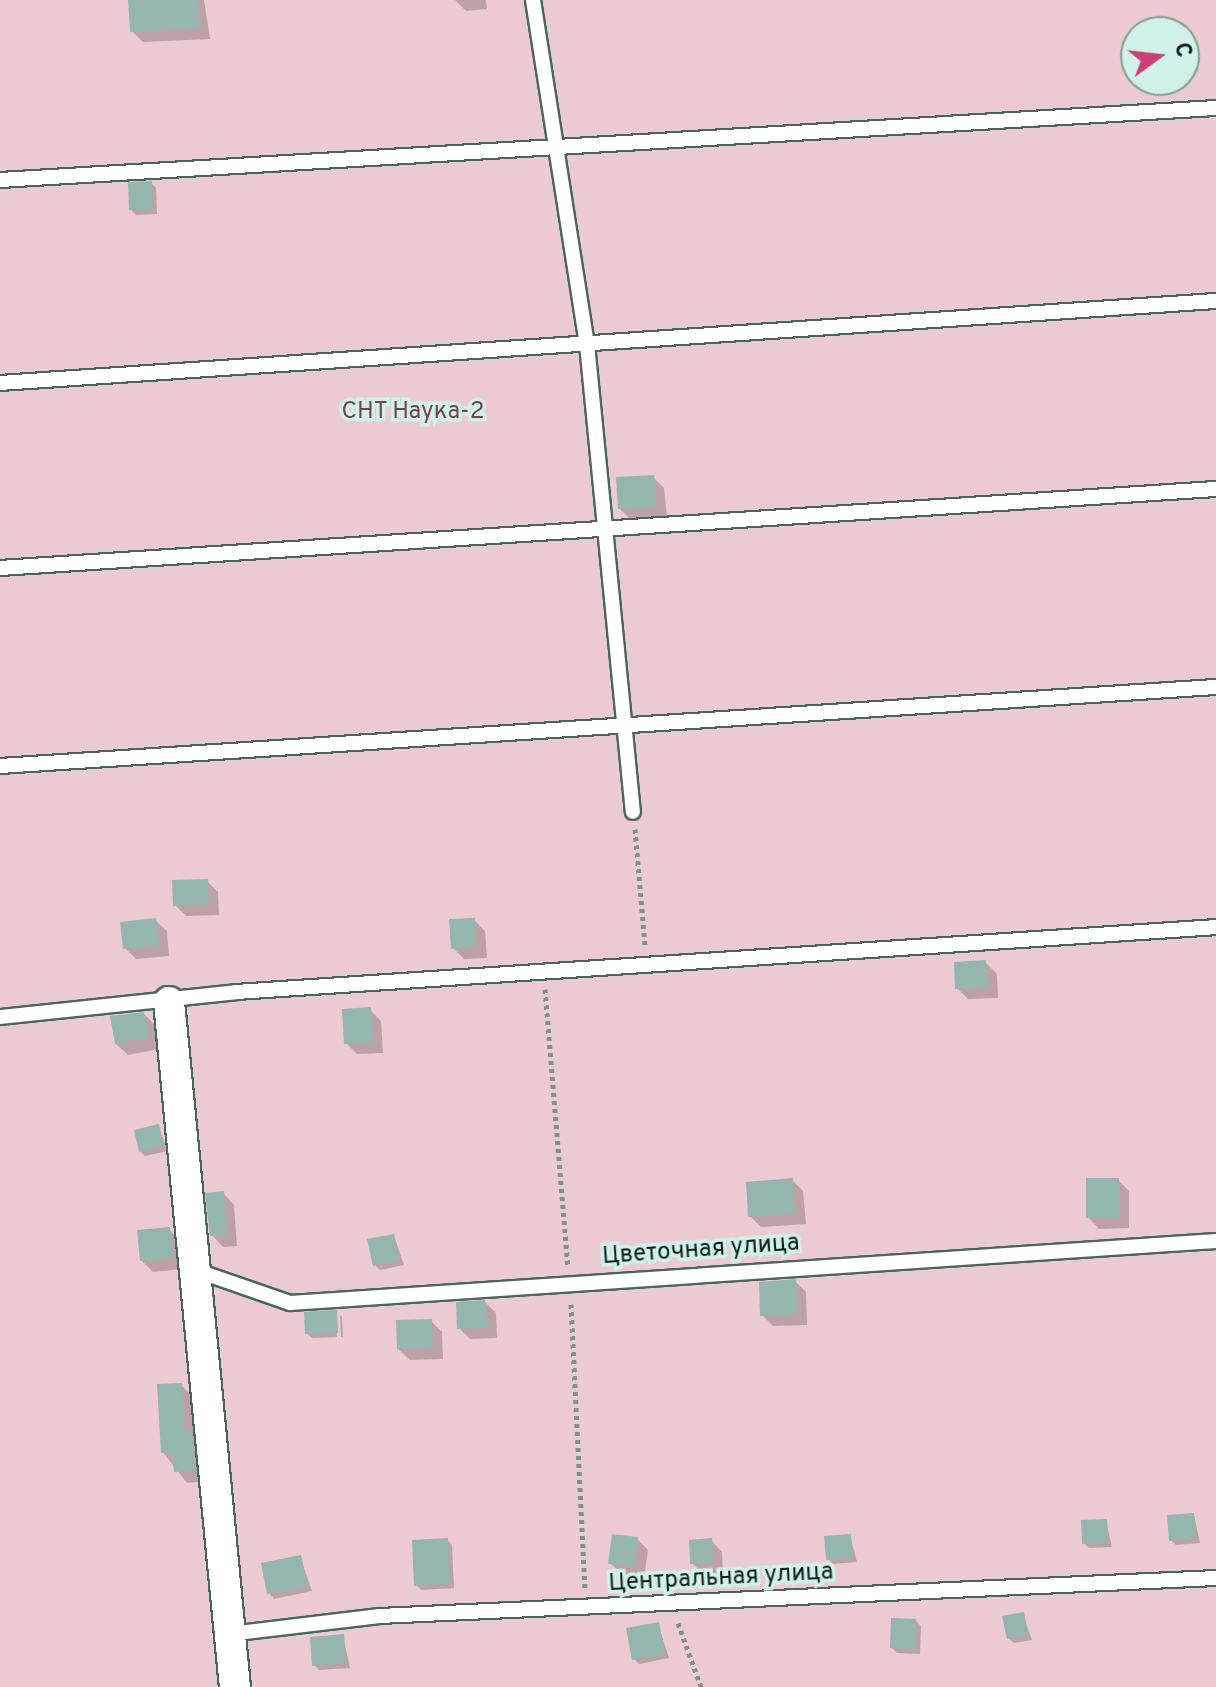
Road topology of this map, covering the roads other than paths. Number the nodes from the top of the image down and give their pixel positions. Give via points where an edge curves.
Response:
1 (533, 0) edge
2 (1216, 108) edge
3 (560, 145) junction
4 (0, 180) edge
5 (1216, 301) edge
6 (587, 344) junction
7 (0, 383) edge
8 (1216, 489) edge
9 (607, 528) junction
10 (0, 568) edge
11 (1216, 687) edge
12 (626, 727) junction
13 (0, 766) edge
14 (633, 812) road end
15 (1216, 927) edge
16 (169, 1002) junction
17 (0, 1017) edge
18 (1216, 1241) edge
19 (195, 1270) junction
20 (1216, 1578) edge
21 (229, 1634) junction
22 (235, 1687) edge

1 - 3 lane
2 - 3 lane
3 - 4 lane
3 - 6 lane
5 - 6 lane
6 - 7 lane
6 - 9 lane
8 - 9 lane
9 - 10 lane
9 - 12 lane
11 - 12 lane
12 - 13 lane
12 - 14 lane
15 - 16 lane via 236,992
16 - 17 lane
16 - 19 street
18 - 19 lane, Цветочная улица via 290,1303
19 - 21 street
20 - 21 lane, Центральная улица via 379,1616
21 - 22 street

